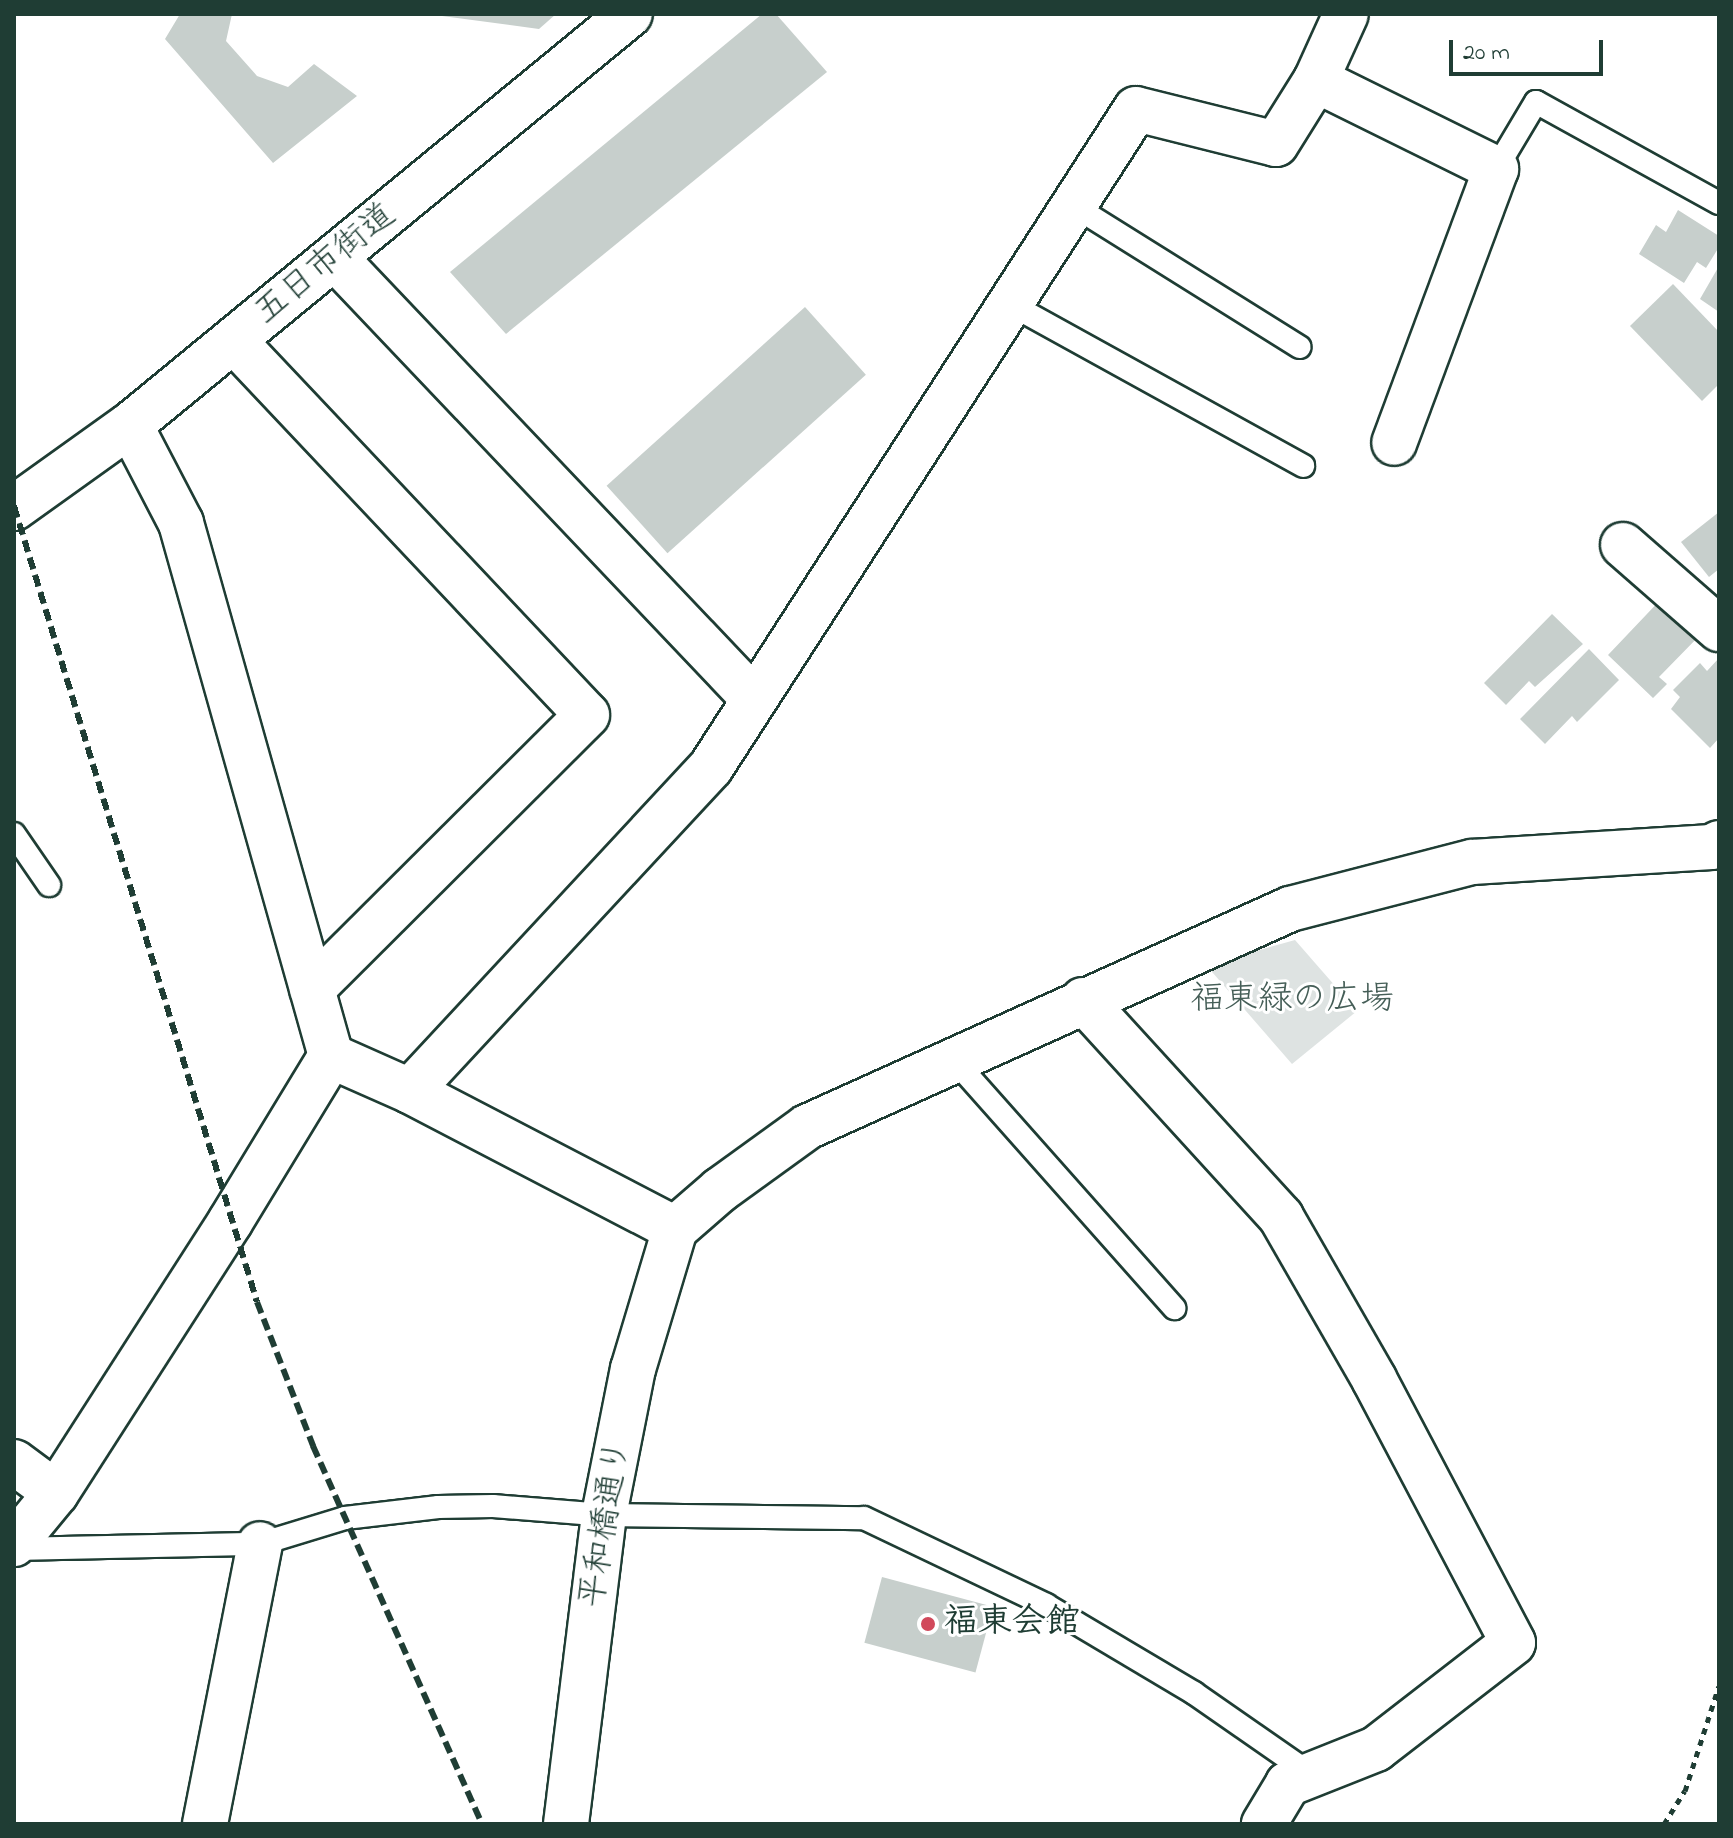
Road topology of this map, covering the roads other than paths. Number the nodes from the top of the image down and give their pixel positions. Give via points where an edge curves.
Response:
1 (630, 14) edge
2 (1346, 14) edge
3 (1316, 80) junction
4 (1496, 169) junction
5 (1719, 203) edge
6 (1074, 206) junction
7 (335, 258) junction
8 (1010, 304) junction
9 (234, 341) junction
10 (1300, 347) dead end
11 (130, 425) junction
12 (1394, 443) dead end
13 (1303, 466) dead end
14 (14, 508) edge
15 (1623, 545) dead end
16 (1719, 629) edge
17 (754, 699) junction
18 (14, 834) edge
19 (1719, 843) edge
20 (49, 885) dead end
21 (312, 989) junction
22 (1083, 1000) junction
23 (331, 1056) junction
24 (954, 1060) junction
25 (410, 1091) junction
26 (675, 1229) junction
27 (1174, 1308) dead end
28 (14, 1462) edge
29 (56, 1493) junction
30 (604, 1515) junction
31 (260, 1544) junction
32 (14, 1546) edge
33 (1312, 1775) junction
34 (205, 1824) edge
35 (566, 1824) edge
36 (1264, 1824) edge

1 - 7 street, 五日市街道
2 - 3 street
3 - 4 street
3 - 6 street via 1276,144 1136,109
4 - 5 lane via 1536,102
4 - 12 street
6 - 8 street
6 - 10 lane
7 - 9 street, 五日市街道
7 - 17 street
8 - 13 lane
8 - 17 street
9 - 11 street, 五日市街道
9 - 21 street via 587,715
11 - 14 street, 五日市街道
11 - 21 street via 181,523
15 - 16 street
17 - 25 street via 711,767
18 - 20 lane
19 - 22 street via 1472,862 1290,909
21 - 23 street
22 - 24 street
22 - 33 street via 1281,1217 1374,1379 1513,1643 1376,1749
23 - 25 street
23 - 29 street
24 - 26 street via 807,1127
24 - 27 lane
25 - 26 street
26 - 30 street, 平和橋通り via 633,1369
28 - 29 street
29 - 32 street
30 - 31 lane via 438,1507 345,1518
30 - 33 lane via 864,1518 1046,1605 1194,1693
30 - 35 street, 平和橋通り
31 - 32 lane
31 - 34 street
33 - 36 street via 1288,1784

